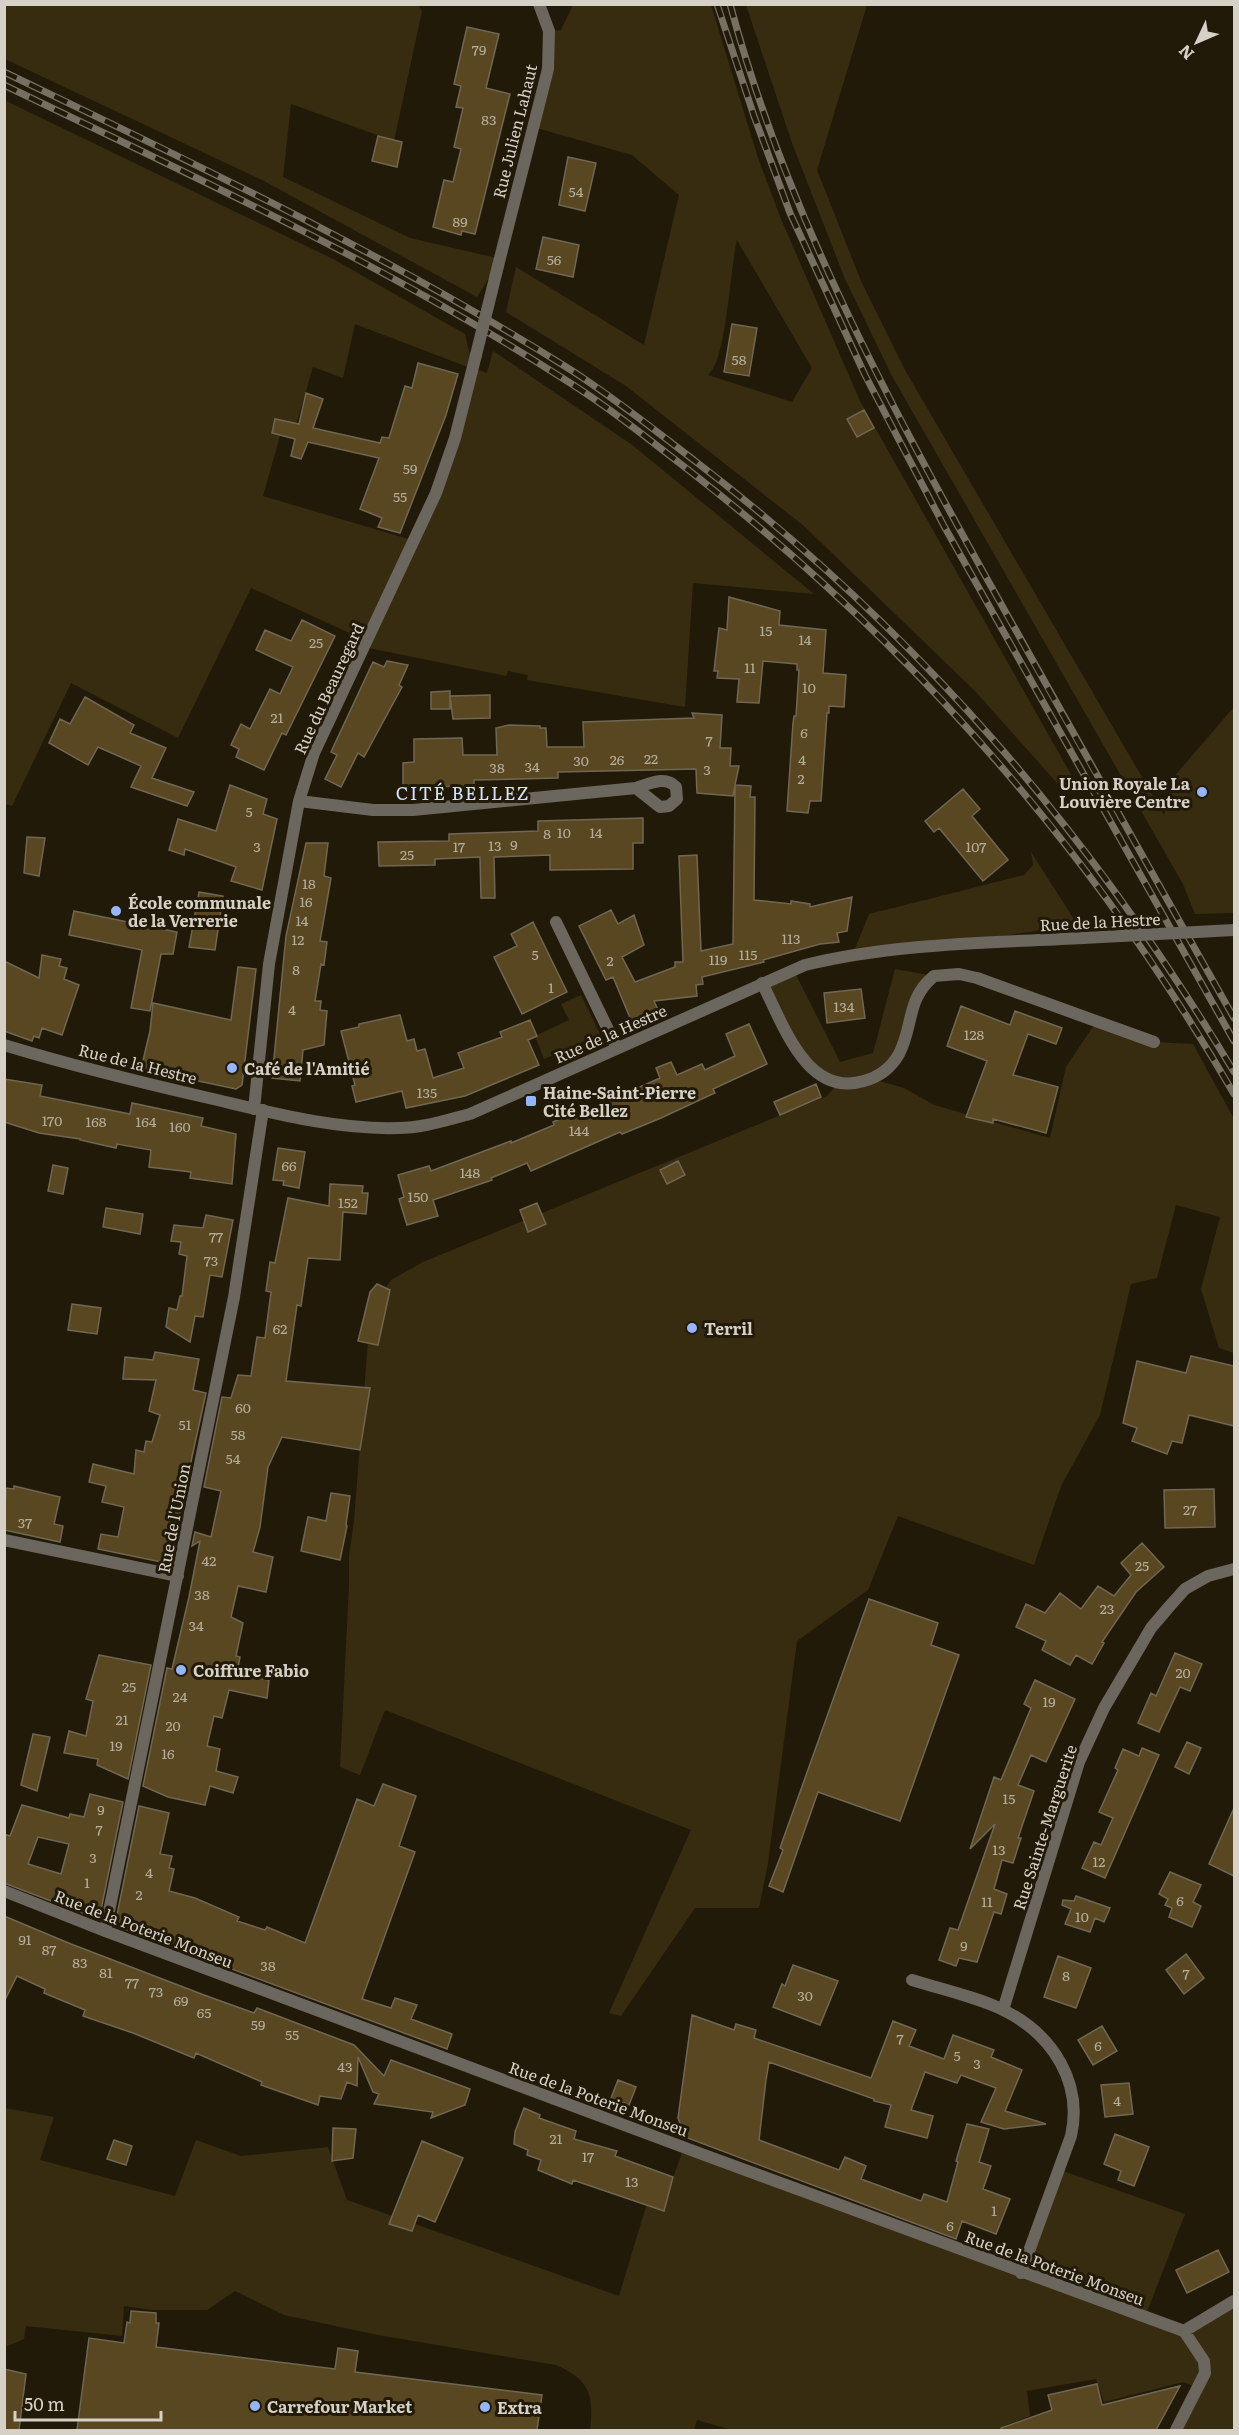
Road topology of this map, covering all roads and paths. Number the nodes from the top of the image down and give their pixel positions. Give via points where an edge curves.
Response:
1 (539, 4) edge
2 (445, 470) joint
3 (636, 788) dead end
4 (299, 801) junction
5 (556, 922) dead end
6 (1234, 930) edge
7 (762, 983) junction
8 (1154, 1042) dead end
9 (4, 1045) edge
10 (617, 1048) junction
11 (259, 1110) junction
12 (4, 1540) edge
13 (1234, 1569) edge
14 (178, 1576) junction
15 (4, 1891) edge
16 (105, 1931) junction
17 (912, 1980) dead end
18 (1004, 2010) junction
19 (1021, 2273) junction
20 (1234, 2301) edge
21 (1184, 2331) junction
22 (1176, 2430) edge

1 - 2 street, Rue Julien Lahaut, bridge via 549,31 548,69
2 - 4 street, Rue du Beauregard via 314,753
3 - 4 street via 413,810 373,810
4 - 11 street, Rue du Beauregard via 269,964
5 - 10 street
6 - 7 street, Rue de la Hestre, bridge via 954,944 841,957 793,969
7 - 8 street via 806,1064 838,1083 856,1084 873,1079 893,1062 917,994 934,976 959,974 977,978
7 - 10 street, Rue de la Hestre
9 - 11 street, Rue de la Hestre
10 - 11 street, Rue de la Hestre via 470,1114 417,1127 372,1128
11 - 14 street, Rue de l'Union via 234,1297
12 - 14 street
13 - 18 street, Rue Sainte-Marguerite via 1208,1576 1185,1589 1151,1628 1104,1708 1079,1762
14 - 16 street, Rue de l'Union
15 - 16 street, Rue de la Poterie Monseu
16 - 19 street, Rue de la Poterie Monseu
17 - 18 street
18 - 19 street via 1032,2029 1052,2050 1069,2079 1074,2097 1071,2136
19 - 21 street, Rue de la Poterie Monseu
20 - 21 street
21 - 22 street via 1204,2361 1205,2373

